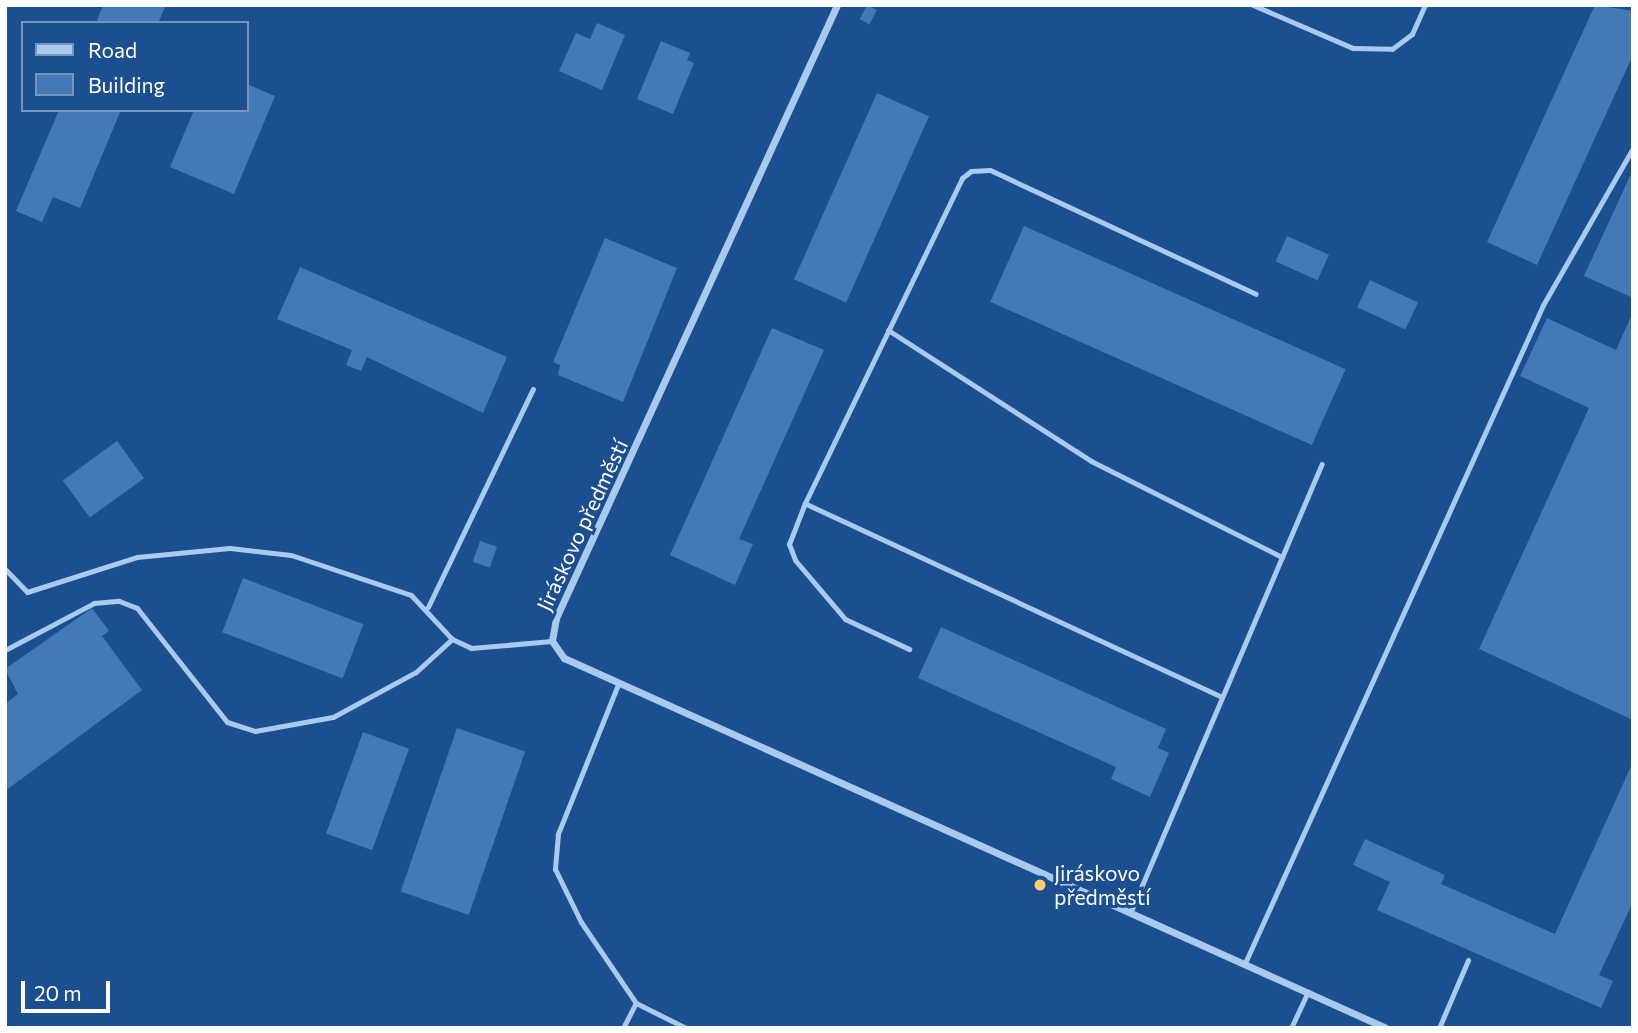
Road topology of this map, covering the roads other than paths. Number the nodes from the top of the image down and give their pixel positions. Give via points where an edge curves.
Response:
1 (837, 5) edge
2 (1252, 5) edge
3 (1424, 5) edge
4 (1633, 148) edge
5 (1256, 294) dead end
6 (888, 330) junction
7 (533, 388) dead end
8 (1322, 464) dead end
9 (805, 503) junction
10 (1282, 557) junction
11 (5, 569) edge
12 (428, 607) junction
13 (452, 639) junction
14 (552, 641) junction
15 (909, 649) dead end
16 (5, 650) edge
17 (619, 682) junction
18 (1222, 697) junction
19 (1131, 911) junction
20 (1468, 960) dead end
21 (1245, 963) junction
22 (1308, 992) junction
23 (636, 1003) junction
24 (623, 1028) edge
25 (686, 1028) edge
26 (1291, 1028) edge
27 (1387, 1028) edge
28 (1439, 1028) edge

1 - 14 street, Jiráskovo předměstí via 556,618
2 - 3 lane via 1353,48 1392,49 1412,34
4 - 21 lane via 1543,305
5 - 6 lane via 980,168 962,178
6 - 9 lane
6 - 10 lane via 1091,461
7 - 12 lane
8 - 10 lane
9 - 15 lane via 789,544 795,559 845,619
9 - 18 lane
10 - 18 lane
11 - 12 lane via 27,592 136,557 230,548 291,555 411,595
12 - 13 lane
13 - 14 lane via 471,648
13 - 16 lane via 416,672 333,717 255,731 227,722 137,608 119,601 94,603
14 - 17 street, Jiráskovo předměstí via 564,658
17 - 19 street, Jiráskovo předměstí
17 - 23 lane via 562,822 555,869 581,922
18 - 19 lane
19 - 21 street, Jiráskovo předměstí
20 - 28 lane
21 - 22 street, Jiráskovo předměstí
22 - 26 lane
22 - 27 street, Jiráskovo předměstí
23 - 24 lane
23 - 25 lane

